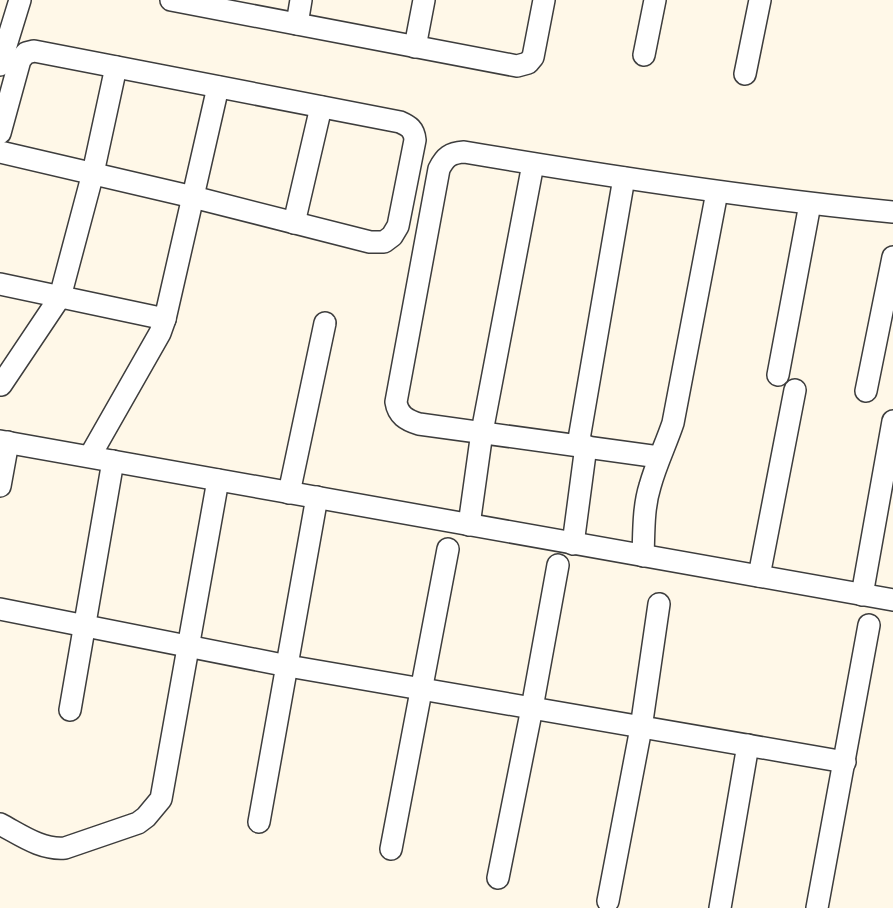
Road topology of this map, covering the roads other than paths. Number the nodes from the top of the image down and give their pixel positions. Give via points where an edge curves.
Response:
1 (20, 0) edge
2 (173, 0) edge
3 (301, 0) edge
4 (424, 0) edge
5 (544, 0) edge
6 (655, 0) edge
7 (760, 0) edge
8 (297, 24) junction
9 (416, 47) junction
10 (644, 55) dead end
11 (0, 65) edge
12 (116, 67) junction
13 (745, 74) dead end
14 (218, 87) junction
15 (321, 107) junction
16 (0, 133) edge
17 (0, 152) edge
18 (533, 164) junction
19 (93, 173) junction
20 (624, 178) junction
21 (717, 192) junction
22 (193, 197) junction
23 (810, 204) junction
24 (893, 212) edge
25 (294, 223) junction
26 (893, 257) edge
27 (0, 284) edge
28 (60, 296) junction
29 (165, 319) junction
30 (325, 323) dead end
31 (778, 375) dead end
32 (1, 385) edge
33 (796, 390) dead end
34 (866, 391) dead end
35 (893, 421) edge
36 (482, 432) junction
37 (4, 442) edge
38 (582, 445) junction
39 (90, 456) junction
40 (660, 457) junction
41 (113, 461) junction
42 (218, 480) junction
43 (0, 486) edge
44 (289, 493) junction
45 (317, 497) junction
46 (469, 525) junction
47 (573, 544) junction
48 (448, 549) dead end
49 (643, 556) junction
50 (558, 565) dead end
51 (759, 576) junction
52 (862, 595) junction
53 (893, 600) edge
54 (659, 604) dead end
55 (0, 609) edge
56 (84, 625) junction
57 (869, 625) dead end
58 (188, 646) junction
59 (288, 666) junction
60 (421, 689) junction
61 (532, 708) junction
62 (70, 710) dead end
63 (641, 728) junction
64 (748, 745) junction
65 (845, 762) junction
66 (259, 822) dead end
67 (0, 824) edge
68 (391, 849) dead end
69 (498, 878) dead end
70 (608, 901) dead end
71 (720, 908) edge
72 (817, 908) edge

1 - 11 street
2 - 8 street
3 - 8 street
4 - 9 street
5 - 9 street via 533,57 523,65
6 - 10 street
7 - 13 street
8 - 9 street
12 - 14 street
12 - 16 street via 34,51 26,53 20,60
12 - 19 street
14 - 15 street
14 - 22 street
15 - 25 street
15 - 25 street via 400,122 414,132 398,226 384,242 370,242
17 - 19 street
18 - 20 street
18 - 36 street
18 - 36 street via 455,153 443,160 437,179 397,410 408,421 419,424
19 - 22 street
19 - 28 street
20 - 21 street
20 - 38 street
21 - 23 street
21 - 40 street via 673,423
22 - 25 street
22 - 29 street
23 - 24 street
23 - 31 street
26 - 34 street
27 - 28 street
28 - 29 street
28 - 32 street
29 - 39 street
30 - 44 street
33 - 51 street
35 - 52 street
36 - 38 street
36 - 46 street
37 - 39 street
37 - 43 street
38 - 40 street
38 - 47 street
39 - 41 street
40 - 49 street via 646,502
41 - 42 street
41 - 56 street
42 - 44 street
42 - 58 street
44 - 45 street
45 - 46 street
45 - 59 street
46 - 47 street
47 - 49 street
48 - 60 street
49 - 51 street
50 - 61 street
51 - 52 street
52 - 53 street
54 - 63 street
55 - 56 street
56 - 58 street
56 - 62 street
57 - 65 street
58 - 59 street
58 - 67 street via 161,800 146,818 65,848 54,849
59 - 60 street
59 - 66 street
60 - 61 street
60 - 68 street
61 - 63 street
61 - 69 street
63 - 64 street
63 - 70 street
64 - 65 street
64 - 71 street
65 - 72 street

